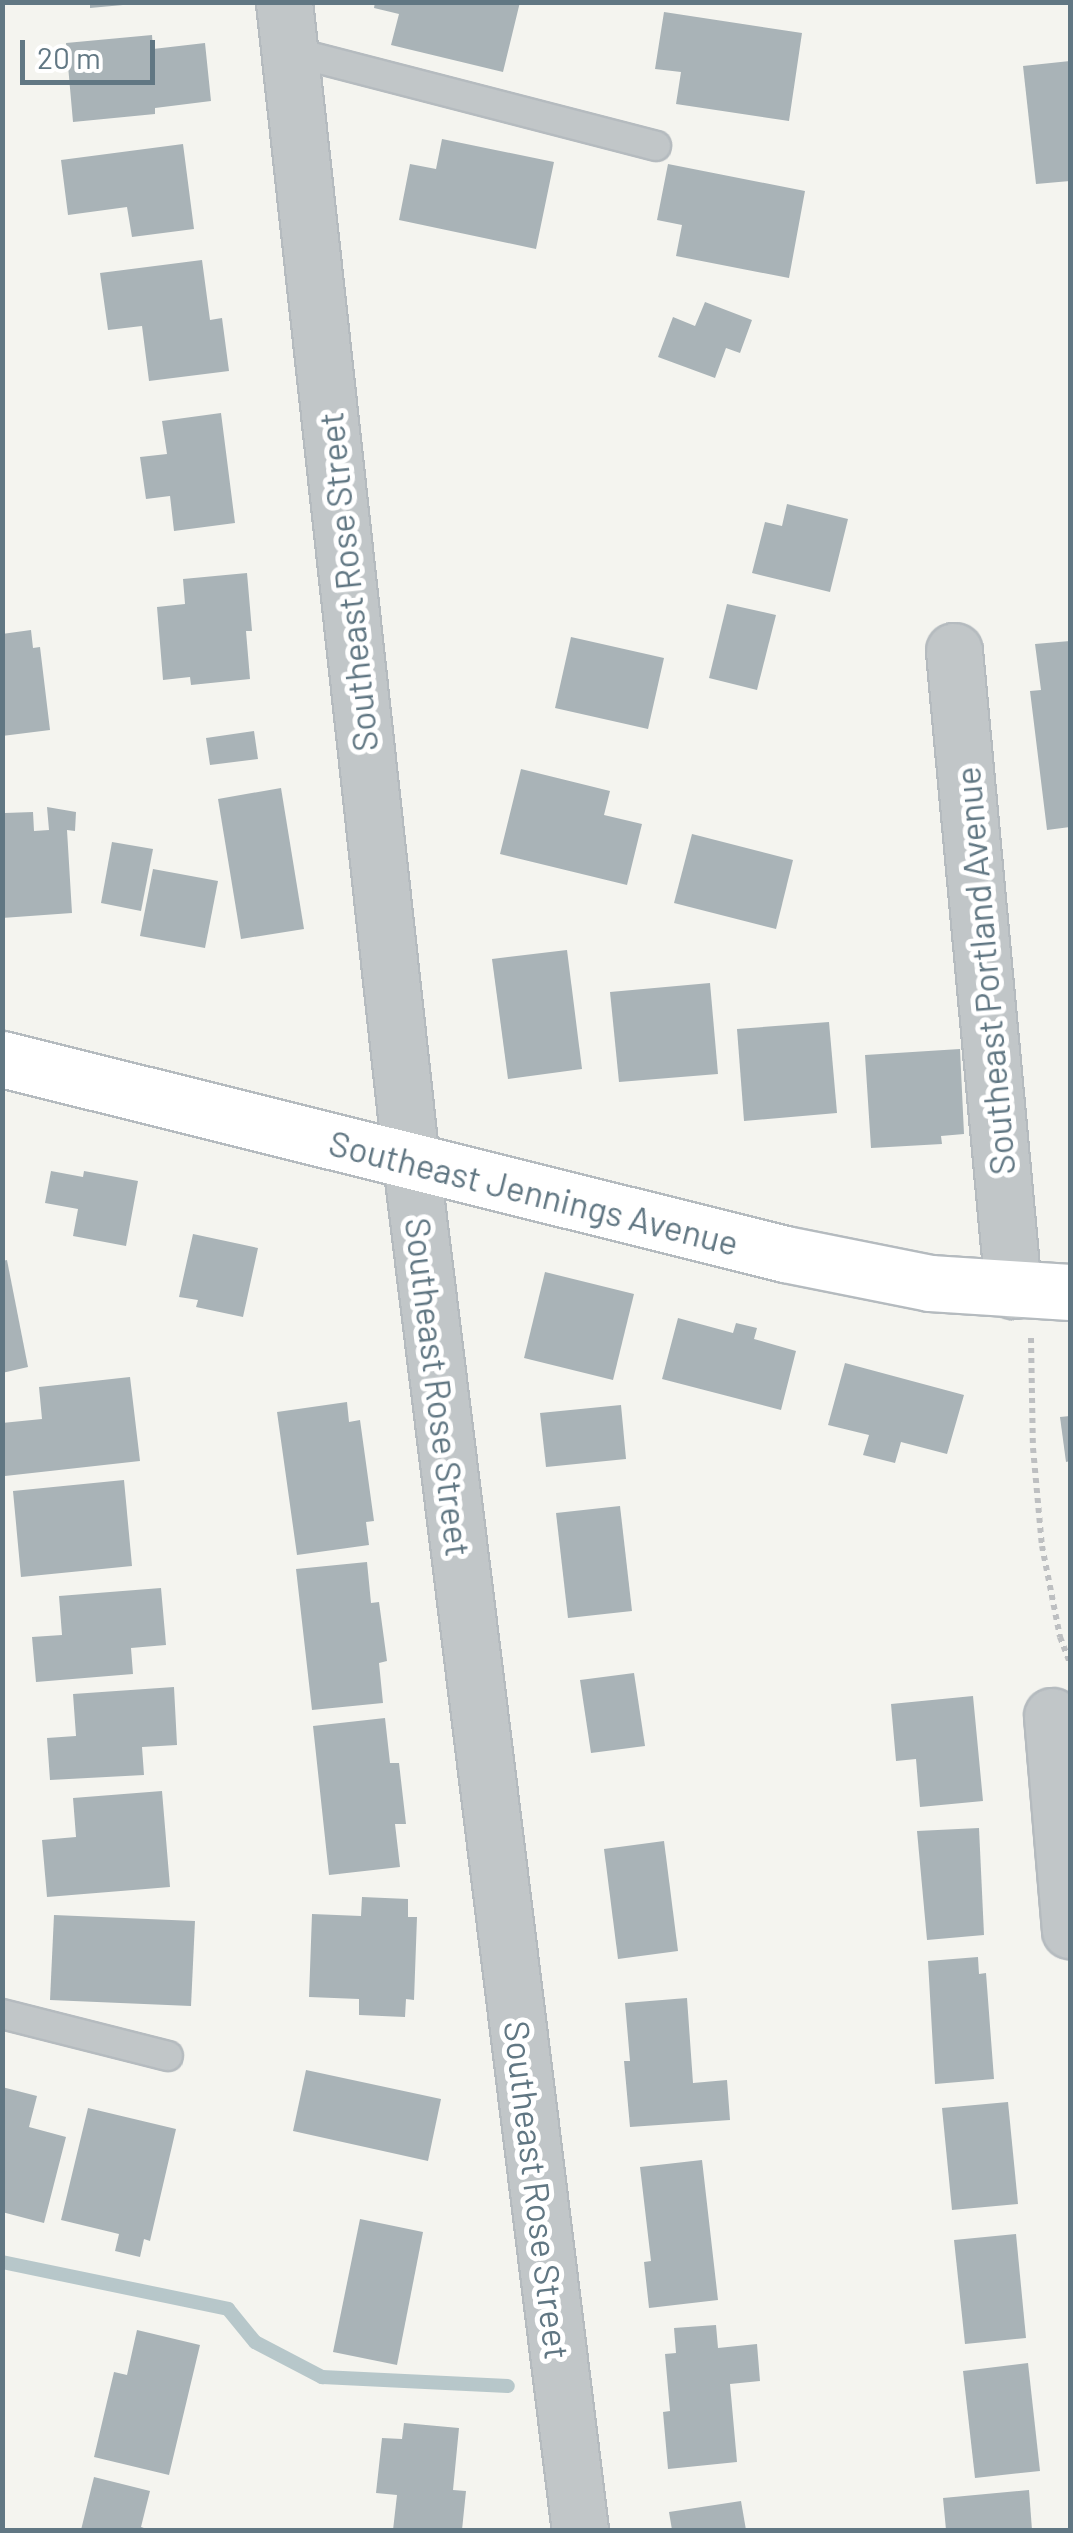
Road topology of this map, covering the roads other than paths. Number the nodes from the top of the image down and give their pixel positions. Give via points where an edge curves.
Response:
1 (287, 27) edge
2 (656, 146) dead end
3 (954, 651) dead end
4 (2, 1059) edge
5 (411, 1162) junction
6 (1038, 1291) edge
7 (1052, 1716) dead end
8 (1070, 1930) edge
9 (2, 2014) edge
10 (168, 2056) dead end
11 (580, 2530) edge

1 - 2 lane
1 - 5 street, Southeast Rose Street
3 - 6 street, Southeast Portland Avenue
4 - 5 main road, Southeast Jennings Avenue
5 - 6 main road, Southeast Jennings Avenue via 785,1254 930,1283
5 - 11 street, Southeast Rose Street
7 - 8 street
9 - 10 lane

